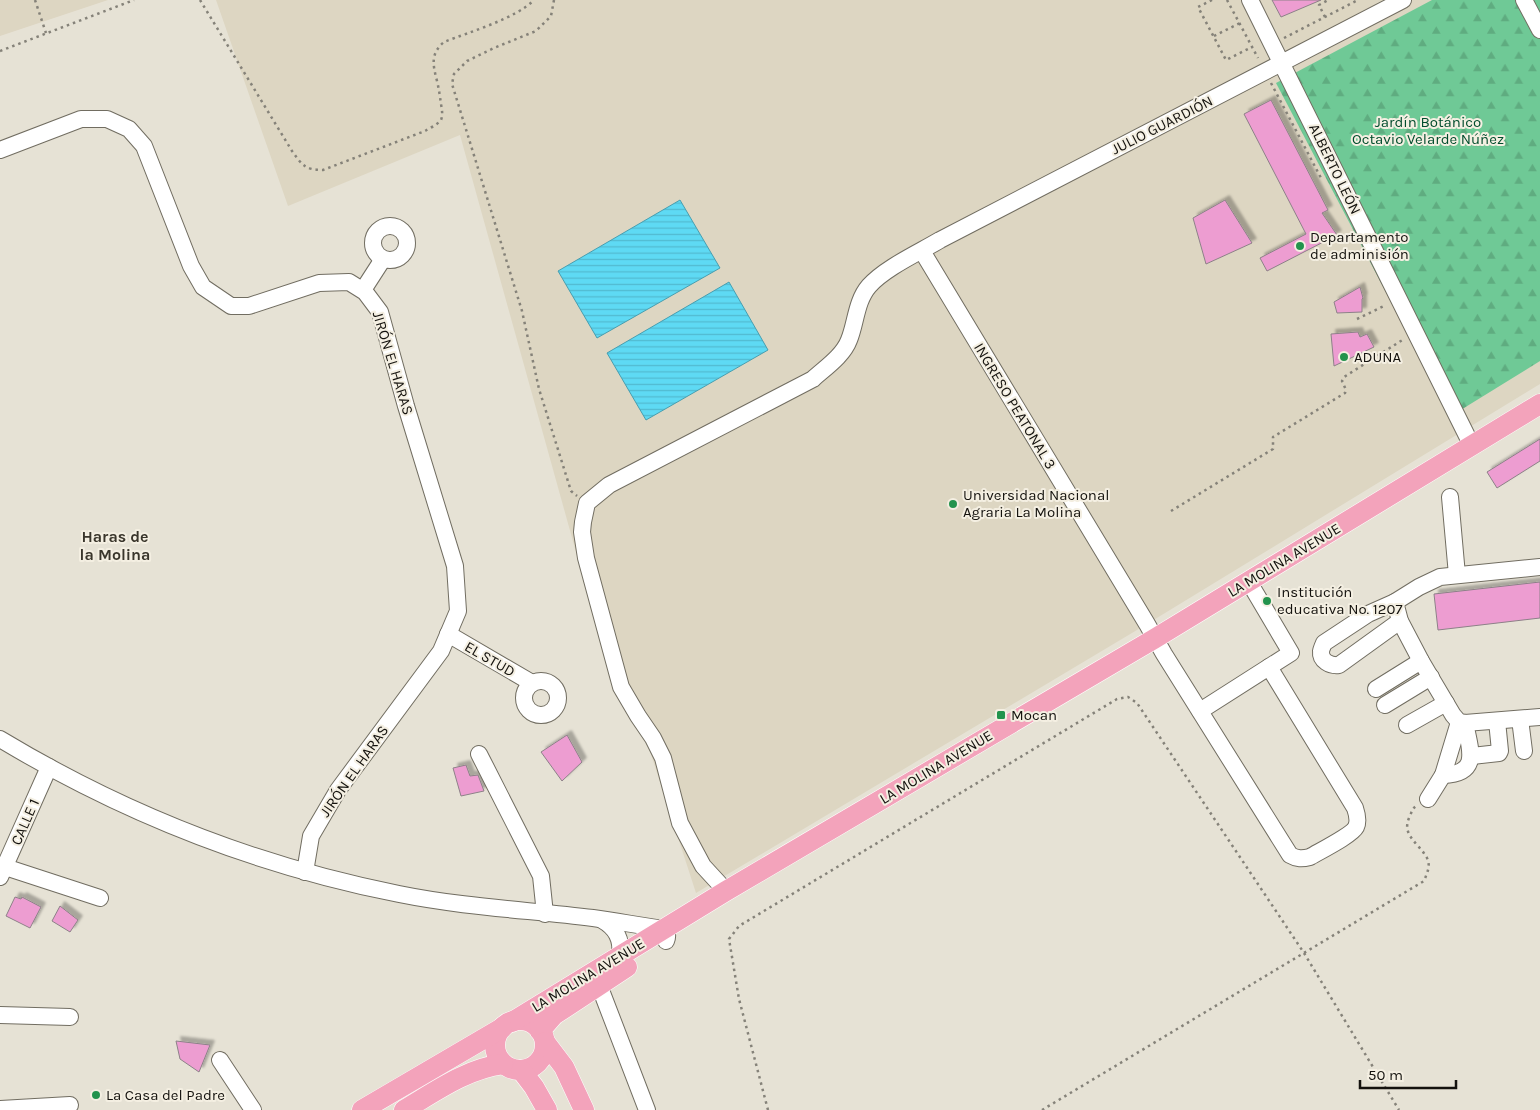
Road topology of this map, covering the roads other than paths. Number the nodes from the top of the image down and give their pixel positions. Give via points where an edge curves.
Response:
1 (1250, 0) edge
2 (1403, 0) edge
3 (1524, 0) edge
4 (1540, 30) edge
5 (1283, 63) junction
6 (0, 150) edge
7 (922, 251) junction
8 (382, 259) dead end
9 (363, 290) junction
10 (1540, 404) edge
11 (1540, 419) edge
12 (1472, 446) junction
13 (1450, 497) dead end
14 (1540, 567) edge
15 (1457, 575) junction
16 (1252, 587) junction
17 (1395, 602) junction
18 (1400, 622) junction
19 (448, 634) junction
20 (1157, 643) junction
21 (1421, 661) junction
22 (1270, 667) junction
23 (1431, 677) junction
24 (532, 683) dead end
25 (1376, 689) dead end
26 (1446, 703) junction
27 (1385, 705) dead end
28 (1200, 711) junction
29 (1540, 717) edge
30 (1520, 719) junction
31 (1497, 721) junction
32 (1462, 722) junction
33 (1407, 725) dead end
34 (0, 739) edge
35 (1524, 750) dead end
36 (479, 754) dead end
37 (1472, 756) junction
38 (49, 768) junction
39 (1443, 775) junction
40 (1428, 799) road end
41 (2, 872) edge
42 (305, 872) junction
43 (726, 891) junction
44 (100, 898) dead end
45 (545, 914) junction
46 (594, 918) junction
47 (665, 935) junction
48 (620, 955) junction
49 (599, 985) junction
50 (0, 1015) edge
51 (70, 1017) dead end
52 (507, 1025) junction
53 (542, 1036) junction
54 (220, 1060) dead end
55 (512, 1067) junction
56 (70, 1105) dead end
57 (0, 1109) edge
58 (253, 1110) edge
59 (362, 1110) edge
60 (404, 1110) edge
61 (547, 1110) edge
62 (584, 1110) edge
63 (647, 1110) edge

1 - 5 street, ALBERTO LEÓN
2 - 5 street, JULIO GUARDIÓN
3 - 4 street
5 - 7 street, JULIO GUARDIÓN
5 - 12 street, ALBERTO LEÓN
6 - 9 street via 81,119 107,119 129,129 144,146 190,266 203,288 231,306 249,306 319,283 349,282
7 - 20 street, INGRESO PEATONAL 3
7 - 43 street, JULIO GUARDIÓN via 869,286 860,301 848,342 813,379 609,485 587,503 582,522 586,558 621,687 663,758 680,823 703,866
8 - 9 street
9 - 19 street, JIRÓN EL HARAS via 380,312 455,566 458,611
10 - 12 main road, LA MOLINA AVENUE
11 - 16 main road, LA MOLINA AVENUE
12 - 16 main road, LA MOLINA AVENUE
13 - 15 street
14 - 15 street
15 - 17 street via 1440,577
16 - 20 main road, LA MOLINA AVENUE
16 - 22 street via 1291,653
17 - 18 street
17 - 18 street via 1368,614 1324,643 1321,650 1324,660 1333,666 1338,665
18 - 21 street
19 - 24 street, EL STUD
19 - 42 street, JIRÓN EL HARAS via 441,651 338,790 311,836
20 - 28 street, INGRESO PEATONAL 3
20 - 43 main road, LA MOLINA AVENUE
20 - 47 main road, LA MOLINA AVENUE
21 - 23 street
21 - 25 street
22 - 28 street
22 - 28 street, INGRESO PEATONAL 3 via 1355,808 1358,822 1353,831 1310,857 1300,859 1290,855
23 - 26 street
23 - 27 street
26 - 32 street
26 - 33 street
29 - 30 street
30 - 31 street
30 - 35 street
31 - 32 street
31 - 37 street via 1500,751
32 - 37 street
32 - 39 street
34 - 38 street
36 - 45 street via 541,876
37 - 39 street via 1463,771
38 - 41 street, CALLE 1
38 - 42 street via 165,823
39 - 40 street
41 - 44 street
42 - 45 street via 419,898
43 - 47 main road, LA MOLINA AVENUE
45 - 46 street
46 - 47 street
46 - 48 street via 608,923 618,934
47 - 48 main road, LA MOLINA AVENUE
47 - 49 main road, LA MOLINA AVENUE
48 - 52 main road, LA MOLINA AVENUE
49 - 53 main road, LA MOLINA AVENUE via 554,1015
49 - 63 street
50 - 51 street
52 - 53 main road via 530,1022
52 - 55 main road via 494,1045 495,1052
52 - 59 main road, LA MOLINA AVENUE
53 - 55 main road via 544,1050 536,1064 529,1068
53 - 62 main road via 564,1066
54 - 58 street
55 - 60 main road via 482,1068 461,1076
55 - 61 main road via 534,1087
56 - 57 street

